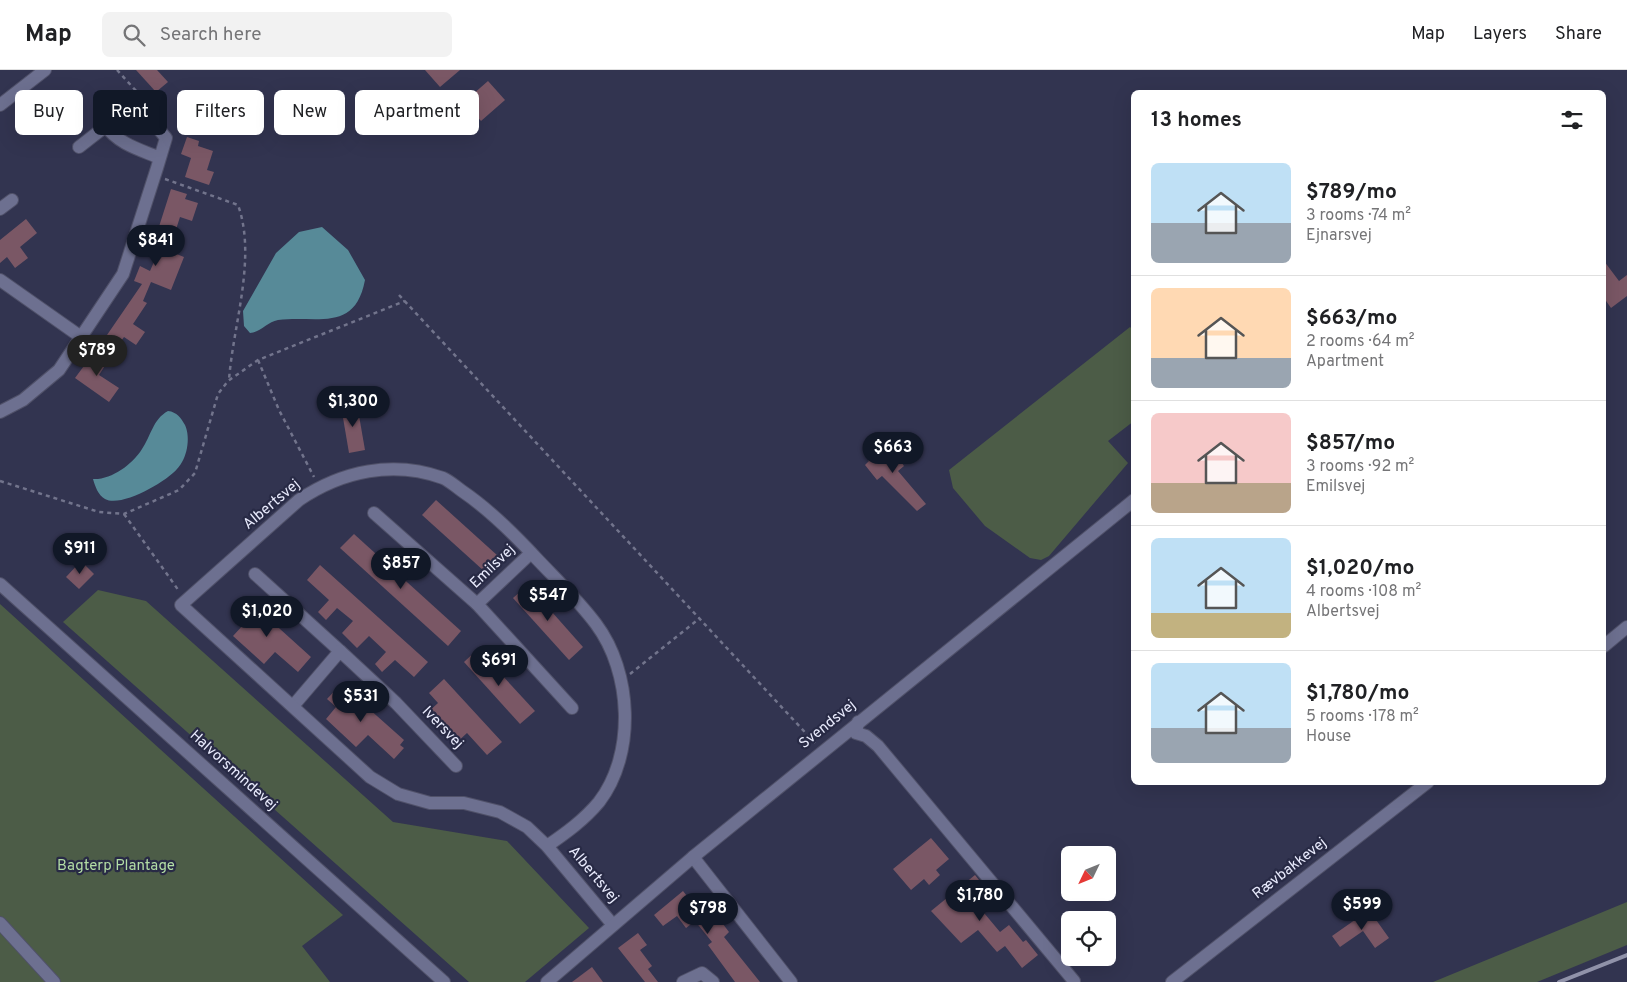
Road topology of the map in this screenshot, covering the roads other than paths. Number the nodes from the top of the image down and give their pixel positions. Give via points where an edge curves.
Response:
1 (45, 70) edge
2 (0, 105) edge
3 (94, 135) edge
4 (111, 135) edge
5 (164, 135) edge
6 (79, 147) dead end
7 (160, 158) junction
8 (12, 200) dead end
9 (0, 209) edge
10 (0, 280) edge
11 (82, 337) junction
12 (0, 412) edge
13 (1131, 502) edge
14 (374, 513) dead end
15 (532, 553) junction
16 (255, 574) dead end
17 (0, 584) edge
18 (477, 604) junction
19 (1627, 627) edge
20 (1606, 644) edge
21 (340, 651) junction
22 (293, 706) junction
23 (572, 708) dead end
24 (858, 722) junction
25 (456, 766) dead end
26 (1424, 785) edge
27 (547, 846) junction
28 (693, 857) junction
29 (0, 923) edge
30 (614, 925) junction
31 (552, 980) edge
32 (1074, 981) edge
33 (54, 982) edge
34 (444, 982) edge
35 (683, 982) edge
36 (714, 982) edge
37 (791, 982) edge
38 (1172, 982) edge

1 - 2 street
3 - 6 street
4 - 7 street
5 - 7 street via 166,138
7 - 11 street via 123,274
8 - 9 street
10 - 11 street
11 - 12 street via 59,370 23,400
13 - 24 street, Svendsvej
14 - 18 street, Emilsvej
15 - 18 street, Emilsvej
15 - 22 street, Albertsvej via 484,506 444,478 405,470 368,470 319,487 299,500 181,605
15 - 27 street, Albertsvej via 597,624 620,679 625,735 616,769 600,801 577,825
16 - 21 street, Iversvej
17 - 34 street, Halvorsmindevej
18 - 23 street, Emilsvej
19 - 20 street
21 - 22 street
21 - 25 street, Iversvej
22 - 27 street, Albertsvej via 370,777 398,794 430,803 464,803 500,812 527,826
24 - 28 street, Svendsvej
24 - 32 street via 856,733 866,736 878,746
26 - 38 street, Rævbakkevej
27 - 30 street, Albertsvej
28 - 30 street, Svendsvej
28 - 37 street
29 - 33 street
30 - 31 street, Svendsvej
35 - 36 street via 702,973

